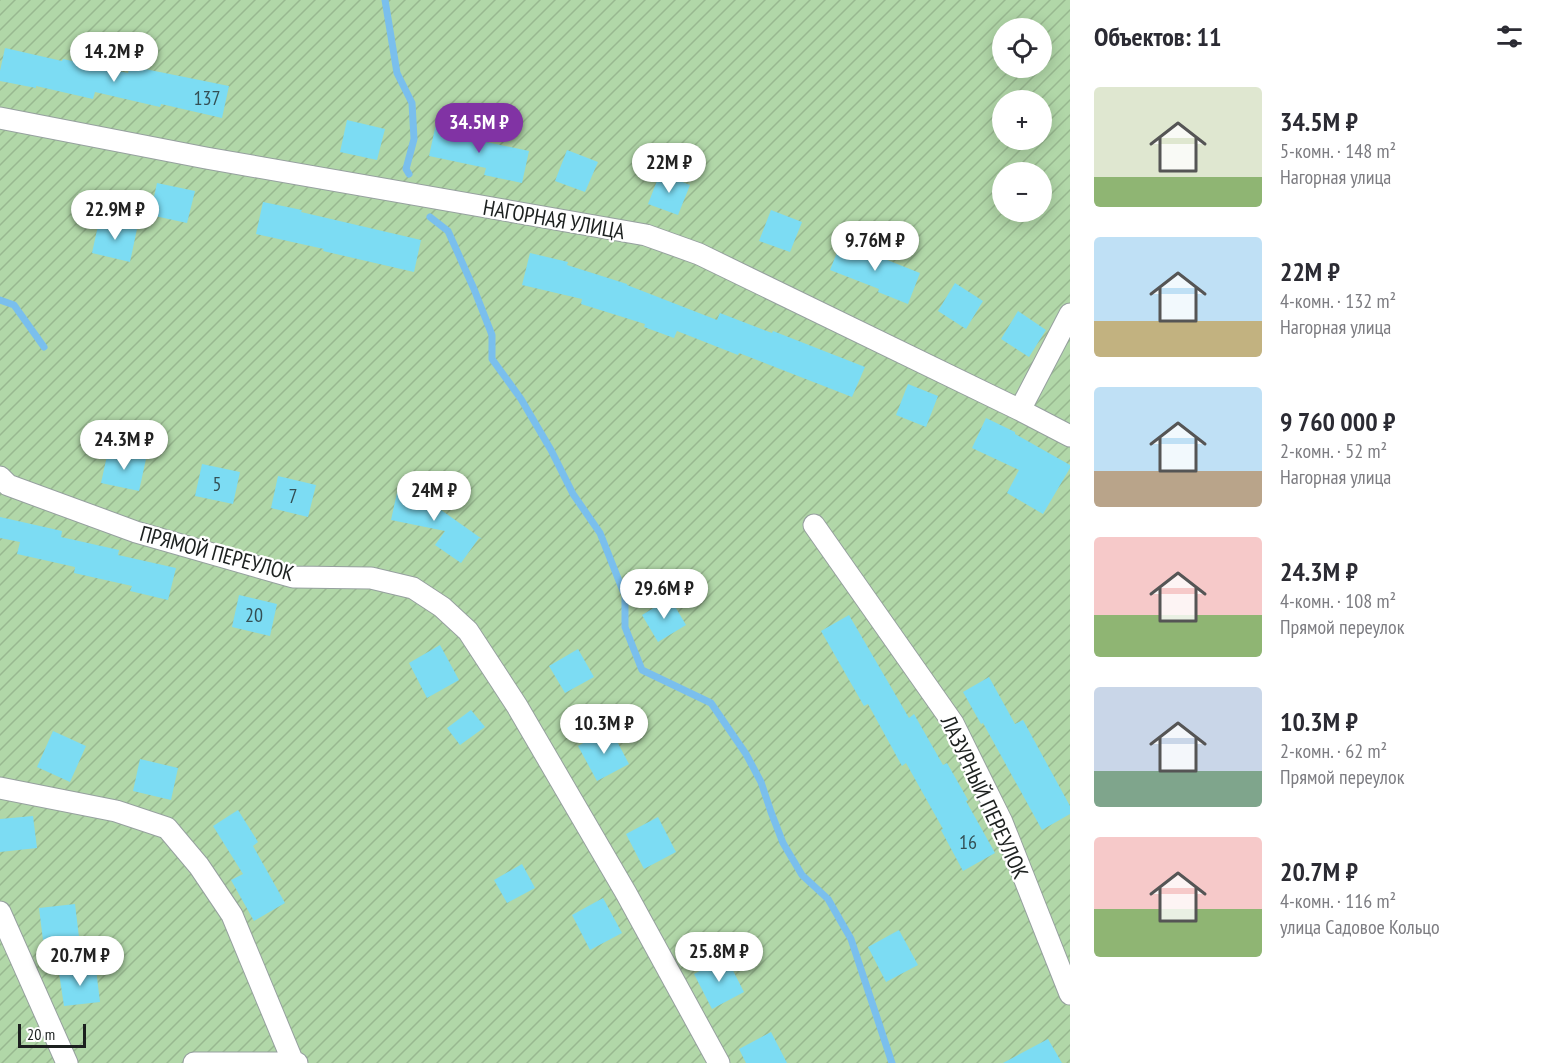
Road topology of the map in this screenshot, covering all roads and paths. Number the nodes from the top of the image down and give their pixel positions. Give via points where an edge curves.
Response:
1 (0, 118) edge
2 (1070, 314) edge
3 (1020, 410) junction
4 (1070, 436) edge
5 (0, 477) edge
6 (814, 525) dead end
7 (0, 789) edge
8 (0, 912) edge
9 (1070, 994) edge
10 (67, 1063) edge
11 (194, 1063) edge
12 (295, 1063) edge
13 (719, 1063) edge

1 - 3 street, НАГОРНАЯ УЛИЦА via 646,235 699,254
2 - 3 street
3 - 4 street, НАГОРНАЯ УЛИЦА
5 - 13 street, ПРЯМОЙ ПЕРЕУЛОК via 8,484 136,532 293,577 371,578 413,588 442,607 468,631 517,706
6 - 9 street, ЛАЗУРНЫЙ ПЕРЕУЛОК via 953,723 1002,822
7 - 12 street via 116,812 167,828 232,915
8 - 10 street
11 - 12 street

